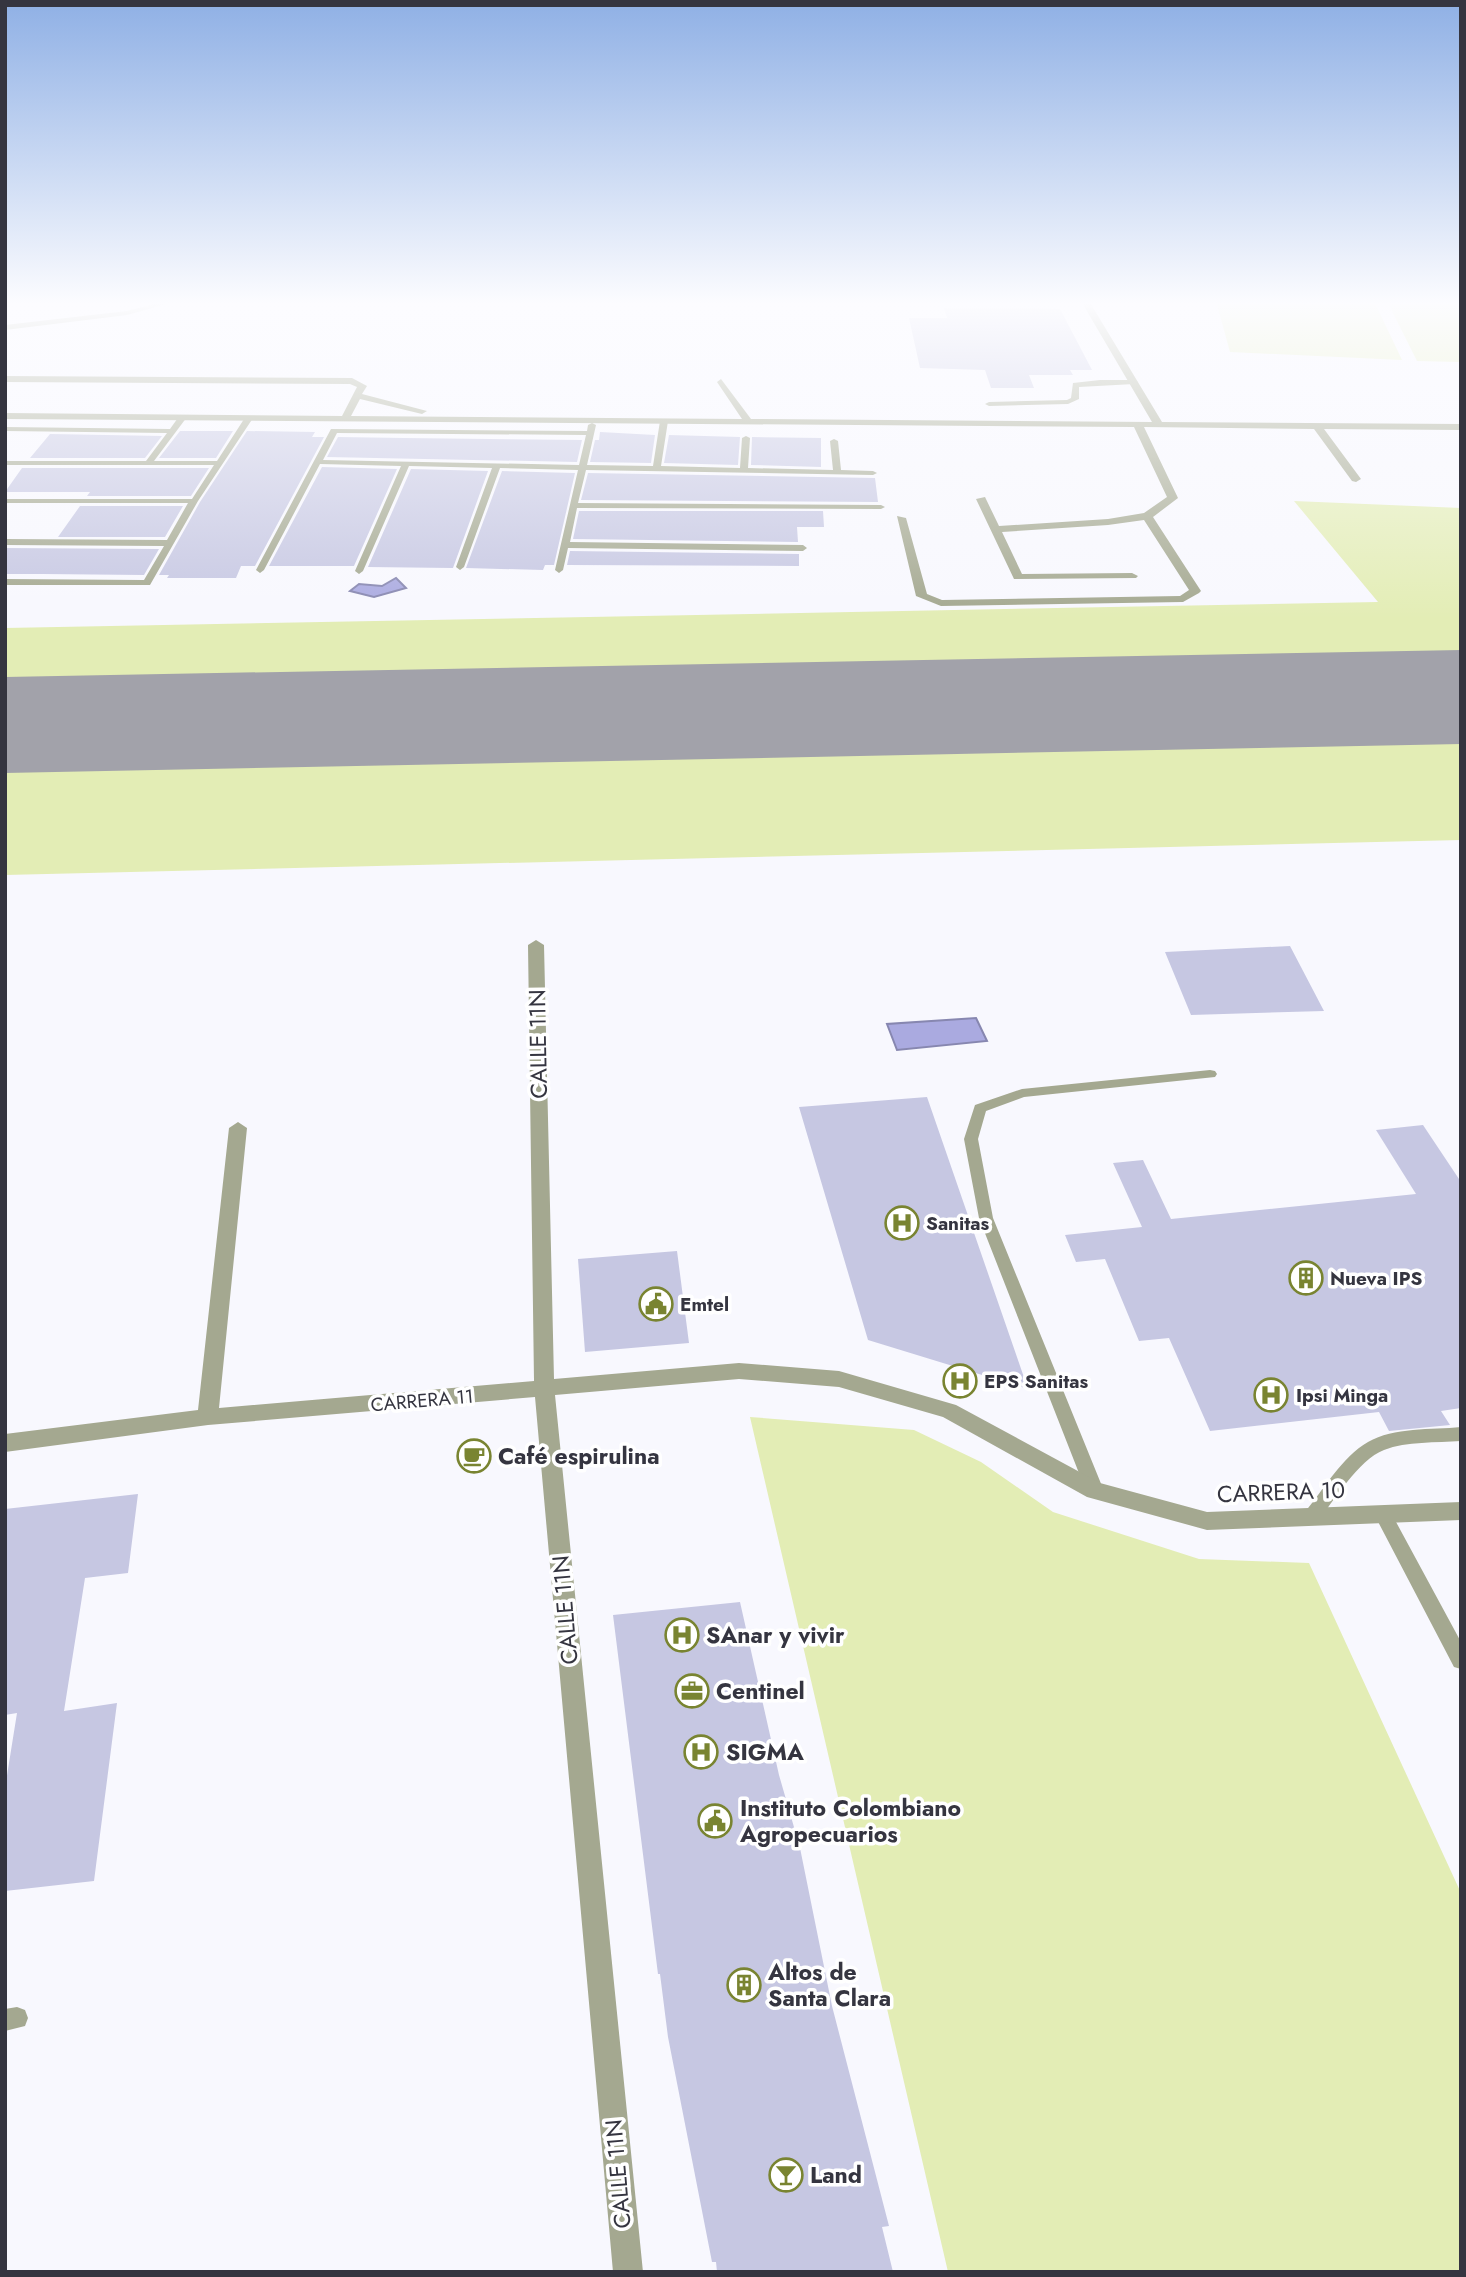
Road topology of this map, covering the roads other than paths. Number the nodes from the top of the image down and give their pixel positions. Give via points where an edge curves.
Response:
1 (351, 407) edge
2 (404, 407) edge
3 (739, 407) edge
4 (1149, 407) edge
5 (741, 410) junction
6 (5, 416) edge
7 (183, 417) junction
8 (249, 418) junction
9 (345, 419) junction
10 (593, 420) junction
11 (664, 421) junction
12 (749, 422) junction
13 (1138, 425) junction
14 (1159, 425) junction
15 (1317, 426) junction
16 (1461, 427) edge
17 (5, 429) edge
18 (171, 431) junction
19 (591, 433) junction
20 (746, 439) dead end
21 (834, 441) dead end
22 (318, 462) junction
23 (5, 463) edge
24 (220, 463) junction
25 (147, 464) junction
26 (407, 464) junction
27 (497, 466) junction
28 (584, 467) junction
29 (657, 469) junction
30 (744, 471) junction
31 (837, 472) junction
32 (873, 473) dead end
33 (1356, 479) dead end
34 (981, 499) dead end
35 (5, 501) edge
36 (194, 501) junction
37 (575, 505) junction
38 (881, 507) dead end
39 (1147, 516) junction
40 (901, 518) dead end
41 (997, 529) junction
42 (5, 542) edge
43 (170, 543) junction
44 (565, 545) junction
45 (803, 548) dead end
46 (460, 567) dead end
47 (260, 570) dead end
48 (359, 570) dead end
49 (559, 570) dead end
50 (1132, 576) dead end
51 (5, 582) edge
52 (536, 945) dead end
53 (1210, 1074) dead end
54 (238, 1128) dead end
55 (839, 1379) joint
56 (544, 1389) junction
57 (208, 1418) junction
58 (1461, 1434) edge
59 (5, 1443) edge
60 (1096, 1491) junction
61 (1461, 1511) edge
62 (1383, 1514) junction
63 (1311, 1517) junction
64 (1461, 1661) edge
65 (628, 2272) edge

1 - 9 street
2 - 5 street via 419,411
3 - 5 street
4 - 14 street
5 - 12 street
6 - 7 street
7 - 8 street
7 - 18 lane
8 - 9 street
8 - 24 lane
9 - 10 street
10 - 11 street
10 - 19 lane
11 - 12 street
11 - 29 lane
12 - 13 street
13 - 14 street
13 - 39 street via 1172,498
14 - 15 street
15 - 16 street
15 - 33 street
17 - 18 lane
18 - 25 lane
19 - 22 lane via 334,431
19 - 28 lane
20 - 30 lane
21 - 31 lane
22 - 26 lane
22 - 47 lane
23 - 25 lane
24 - 25 lane
24 - 36 lane
26 - 27 lane
26 - 48 lane
27 - 28 lane
27 - 46 lane
28 - 29 lane
28 - 37 lane
29 - 30 lane
30 - 31 lane
31 - 32 lane
34 - 41 street
35 - 36 lane
36 - 43 lane
37 - 38 lane
37 - 44 lane
39 - 40 street via 1195,591 1191,596 941,603 922,596
39 - 41 street
41 - 50 street via 1018,577
42 - 43 lane
43 - 51 lane via 147,583
44 - 45 lane
44 - 49 lane
52 - 56 street, CALLE 11N
53 - 60 lane via 1022,1093 980,1108 971,1139 986,1218
54 - 57 street
55 - 56 street, CARRERA 11 via 739,1371
55 - 60 street, CARRERA 10 via 949,1411
56 - 57 street, CARRERA 11
56 - 65 street, CALLE 11N
57 - 59 street, CARRERA 11
58 - 63 lane via 1374,1446
60 - 63 street, CARRERA 10 via 1207,1521
61 - 62 street, CARRERA 10
62 - 63 street, CARRERA 10
62 - 64 lane

